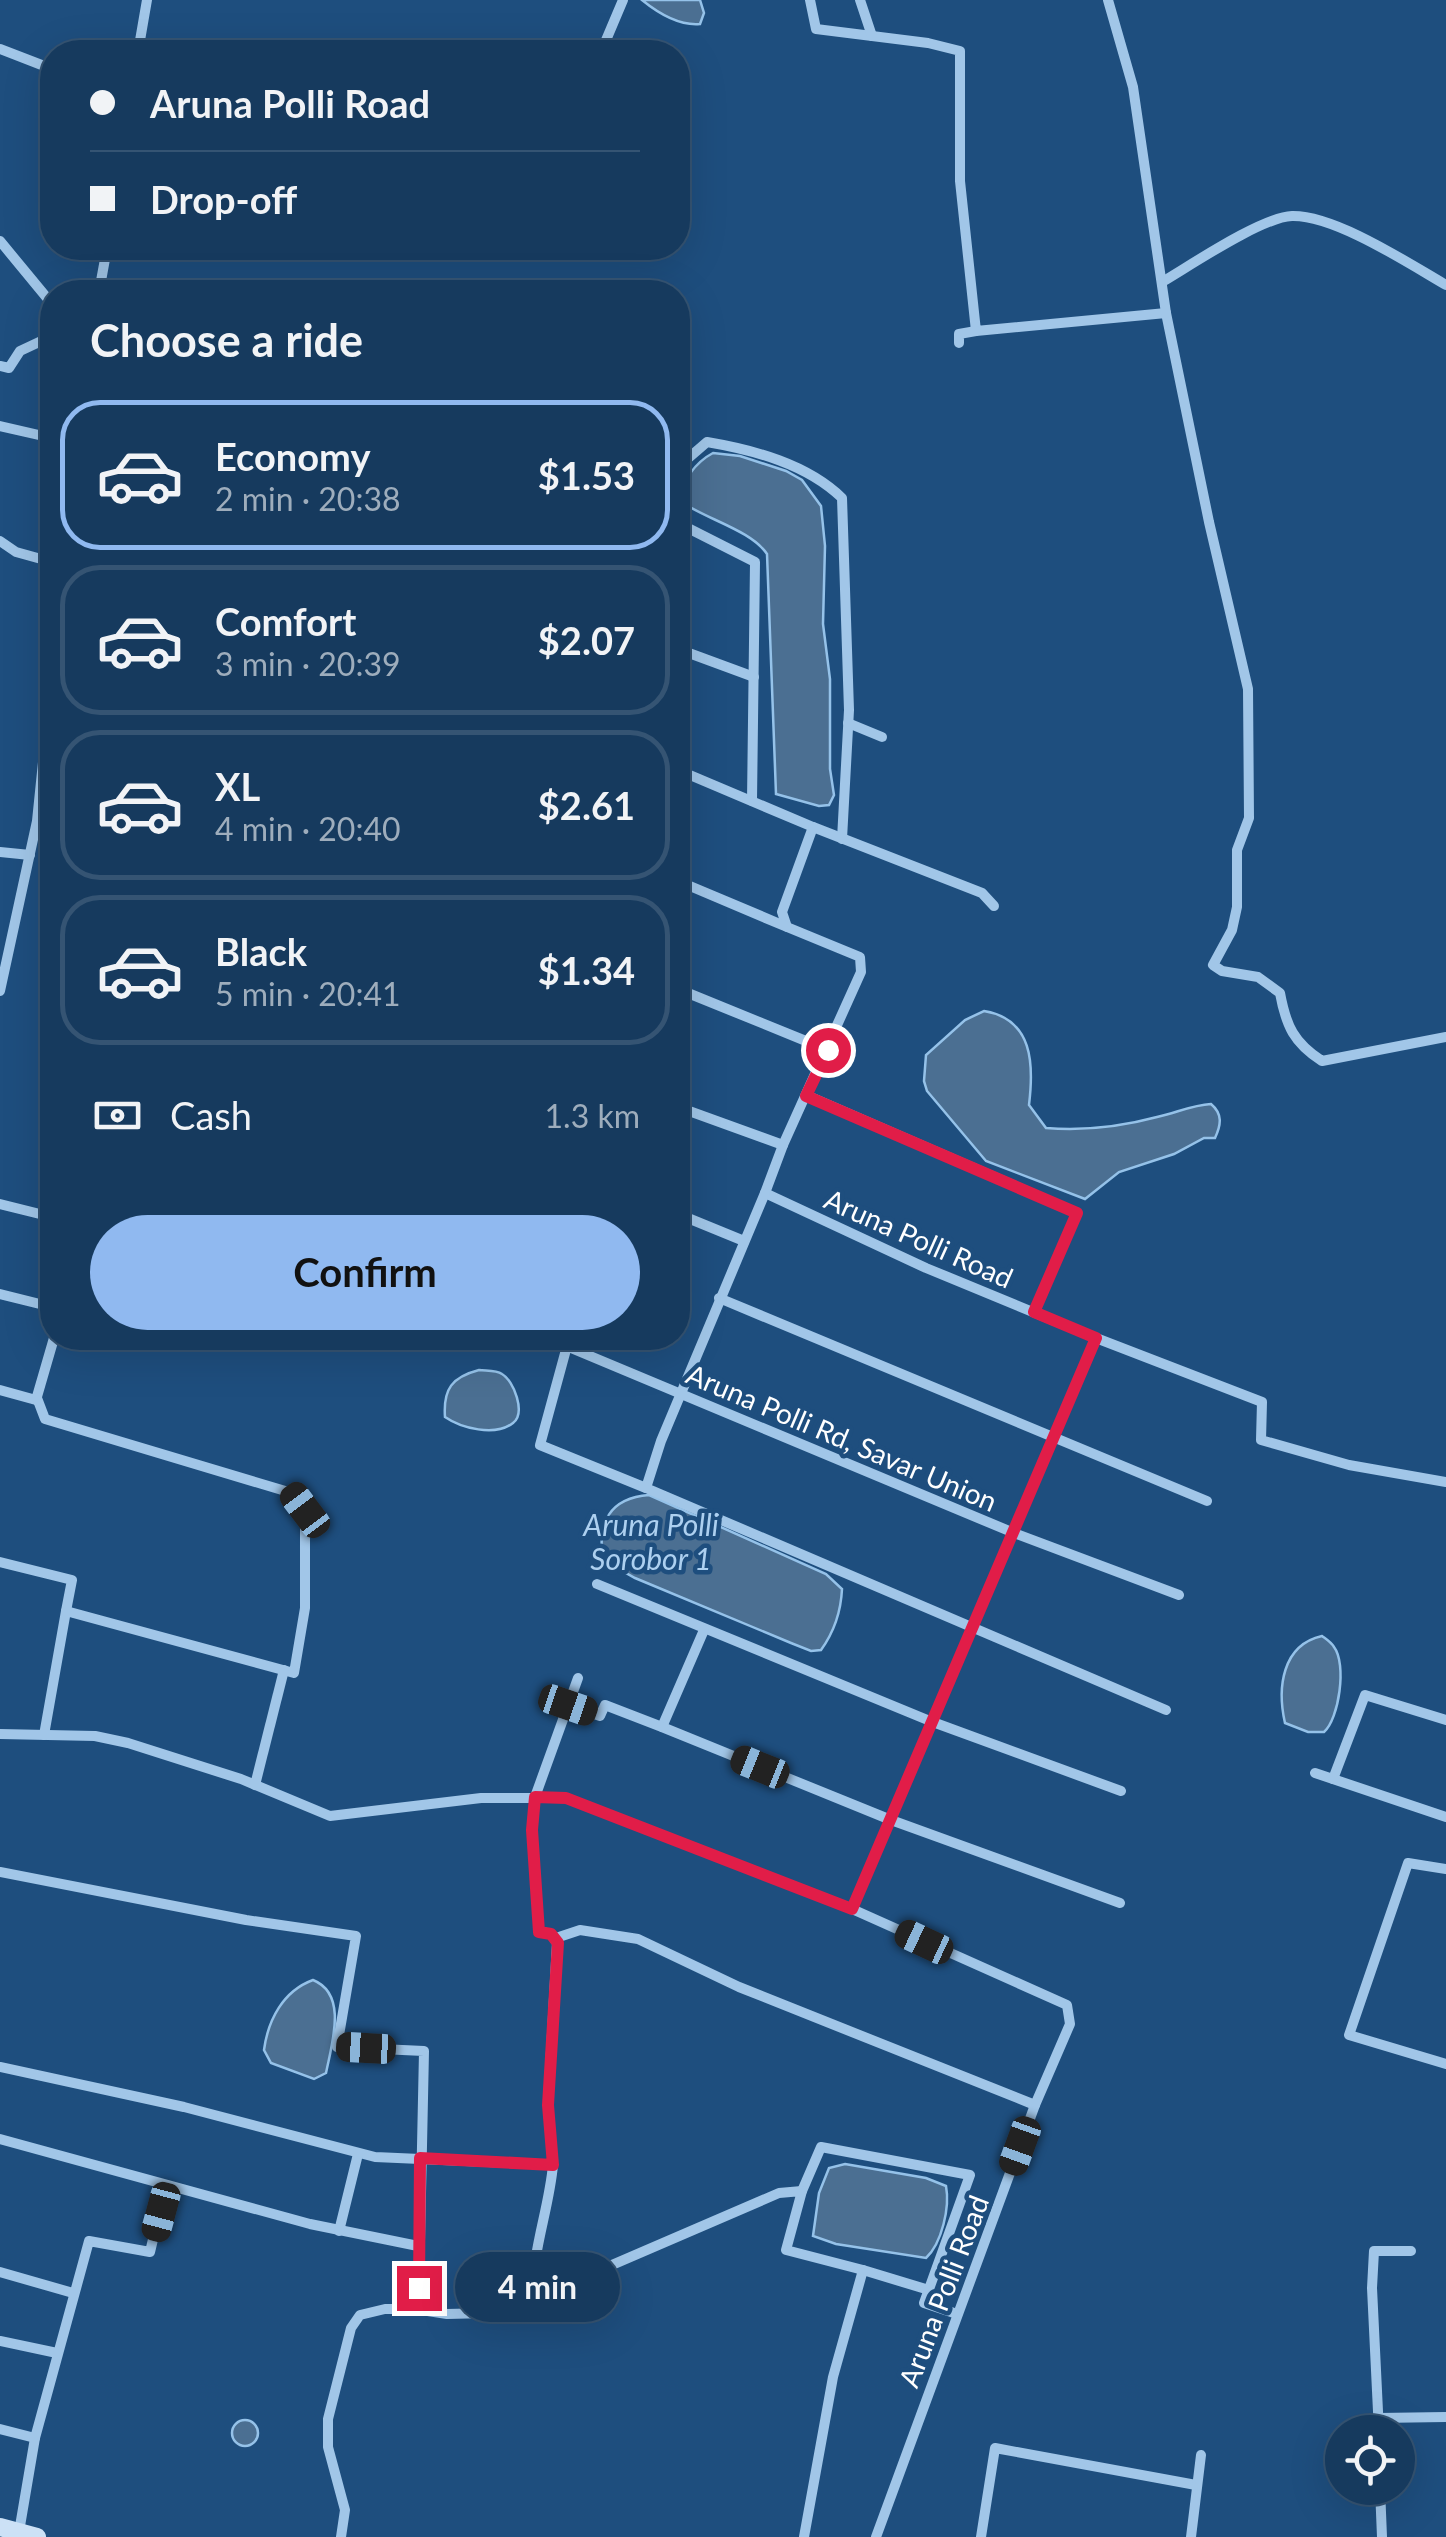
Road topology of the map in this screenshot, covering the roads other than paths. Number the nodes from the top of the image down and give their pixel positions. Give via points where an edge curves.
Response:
1 (147, 0) edge
2 (623, 0) edge
3 (810, 0) edge
4 (860, 0) edge
5 (1108, 0) edge
6 (872, 36) junction
7 (140, 40) edge
8 (606, 40) edge
9 (0, 49) edge
10 (40, 64) edge
11 (0, 241) edge
12 (1162, 282) junction
13 (1446, 285) edge
14 (40, 289) edge
15 (1166, 313) junction
16 (976, 331) junction
17 (40, 342) edge
18 (959, 343) dead end
19 (0, 366) edge
20 (0, 426) edge
21 (40, 435) edge
22 (690, 457) edge
23 (690, 528) edge
24 (0, 541) edge
25 (40, 559) edge
26 (690, 654) edge
27 (754, 678) junction
28 (848, 723) junction
29 (882, 737) dead end
30 (690, 775) edge
31 (40, 792) edge
32 (752, 801) junction
33 (812, 826) junction
34 (842, 838) junction
35 (0, 852) edge
36 (30, 855) junction
37 (690, 886) edge
38 (994, 906) dead end
39 (787, 927) junction
40 (4, 954) edge
41 (0, 991) edge
42 (690, 994) edge
43 (1446, 1037) edge
44 (828, 1050) junction
45 (806, 1096) junction
46 (690, 1111) edge
47 (782, 1145) junction
48 (765, 1193) junction
49 (0, 1204) edge
50 (40, 1214) edge
51 (690, 1219) edge
52 (744, 1241) junction
53 (0, 1294) edge
54 (720, 1298) junction
55 (40, 1304) edge
56 (1034, 1312) junction
57 (1096, 1338) junction
58 (51, 1350) edge
59 (567, 1350) edge
60 (578, 1350) edge
61 (0, 1390) edge
62 (682, 1394) junction
63 (37, 1398) junction
64 (1054, 1437) junction
65 (1446, 1482) edge
66 (646, 1488) junction
67 (1207, 1501) dead end
68 (1014, 1533) junction
69 (0, 1562) edge
70 (597, 1584) dead end
71 (1178, 1595) dead end
72 (66, 1610) junction
73 (970, 1629) junction
74 (704, 1630) junction
75 (284, 1670) junction
76 (578, 1678) dead end
77 (568, 1705) junction
78 (1166, 1710) dead end
79 (1446, 1720) edge
80 (930, 1721) junction
81 (662, 1728) junction
82 (0, 1734) edge
83 (44, 1735) junction
84 (1316, 1773) dead end
85 (1333, 1779) junction
86 (255, 1785) junction
87 (1120, 1791) dead end
88 (535, 1797) junction
89 (1446, 1817) edge
90 (891, 1820) junction
91 (1446, 1869) edge
92 (0, 1872) edge
93 (1120, 1903) dead end
94 (852, 1909) junction
95 (556, 1938) junction
96 (1446, 2064) edge
97 (0, 2067) edge
98 (1035, 2105) junction
99 (0, 2139) edge
100 (358, 2154) junction
101 (420, 2158) junction
102 (553, 2165) junction
103 (166, 2185) junction
104 (802, 2191) junction
105 (339, 2231) junction
106 (418, 2246) junction
107 (1411, 2250) dead end
108 (863, 2270) junction
109 (0, 2272) edge
110 (929, 2290) junction
111 (73, 2293) junction
112 (533, 2299) junction
113 (415, 2309) junction
114 (957, 2314) junction
115 (0, 2341) edge
116 (57, 2353) junction
117 (1378, 2415) edge
118 (1415, 2417) edge
119 (1446, 2417) edge
120 (0, 2429) edge
121 (34, 2438) junction
122 (1201, 2455) dead end
123 (1196, 2485) junction
124 (1381, 2505) edge
125 (0, 2527) edge
126 (28, 2534) edge
127 (340, 2537) edge
128 (804, 2537) edge
129 (876, 2537) edge
130 (981, 2537) edge
131 (1191, 2537) edge
132 (1382, 2537) edge

1 - 7 street
2 - 8 street
3 - 6 street via 816,29
4 - 6 street
5 - 12 street via 1134,88
6 - 16 street via 960,52 960,182
9 - 10 street
11 - 14 street
12 - 13 street via 1290,216 1372,243
12 - 15 street
15 - 16 street
15 - 43 street via 1248,689 1249,818 1238,850 1232,930 1213,965 1258,978 1280,993 1295,1039 1322,1061
16 - 18 street via 959,334
17 - 19 street via 20,351 9,368
20 - 21 street
22 - 28 street via 707,442 742,448 822,479 842,498
23 - 27 street via 755,562
24 - 25 street
26 - 27 street
27 - 32 street
28 - 29 street
28 - 34 street
30 - 32 street
31 - 36 street
32 - 33 street
33 - 34 street
33 - 39 street via 782,912
34 - 38 street via 982,893
35 - 36 street
36 - 40 street
37 - 39 street
39 - 44 street via 860,957 861,972
40 - 41 street
42 - 44 street
44 - 45 street
45 - 47 street
45 - 56 street via 1077,1213
46 - 47 street
47 - 48 street
48 - 52 street
48 - 56 street, Aruna Polli Road
49 - 50 street
51 - 52 street
52 - 54 street
53 - 55 street
54 - 62 street
54 - 64 street
56 - 57 street, Aruna Polli Road
57 - 64 street
57 - 65 street via 1262,1402 1261,1440
58 - 63 street
59 - 66 street via 540,1445
60 - 62 street, Aruna Polli Rd, Savar Union
61 - 63 street
62 - 66 street
62 - 68 street, Aruna Polli Rd, Savar Union
63 - 75 street via 45,1419 292,1492 305,1510 305,1608 294,1672
64 - 67 street
64 - 68 street
66 - 73 street
68 - 71 street, Aruna Polli Rd, Savar Union
68 - 73 street
69 - 72 street via 72,1580
70 - 74 street
72 - 75 street
72 - 83 street
73 - 78 street
73 - 80 street
74 - 80 street
74 - 81 street
75 - 86 street
76 - 77 street
77 - 81 street via 600,1716 605,1705
77 - 88 street
79 - 85 street via 1365,1695
80 - 87 street
80 - 90 street
81 - 90 street
82 - 83 street
83 - 86 street via 128,1743
84 - 85 street
85 - 89 street
86 - 88 street via 330,1816
88 - 94 street via 566,1798
88 - 95 street via 539,1932
90 - 93 street
90 - 94 street
91 - 96 street via 1408,1863 1349,2035
92 - 101 street via 356,1936 337,2047 424,2051
94 - 98 street, Aruna Polli Road via 1067,2006 1070,2024
95 - 98 street via 580,1930 638,1939
95 - 102 street via 548,2105
97 - 100 street
98 - 114 street, Aruna Polli Road
99 - 103 street
100 - 101 street
100 - 105 street
101 - 102 street
101 - 106 street
102 - 112 street via 532,2269
103 - 105 street
103 - 111 street via 150,2252 89,2241
104 - 108 street via 786,2250
104 - 110 street via 821,2147 970,2176
104 - 112 street via 779,2193
105 - 106 street
106 - 113 street
107 - 117 street via 1374,2251
108 - 110 street
108 - 128 street via 833,2377
109 - 111 street
110 - 114 street via 924,2303
111 - 116 street
112 - 113 street via 488,2312
113 - 127 street via 360,2315 350,2328 328,2419 344,2510
114 - 129 street, Aruna Polli Road
115 - 116 street
116 - 121 street
118 - 119 street
120 - 121 street
121 - 126 street
122 - 123 street
123 - 130 street via 994,2448
123 - 131 street
124 - 132 street
125 - 126 main road

